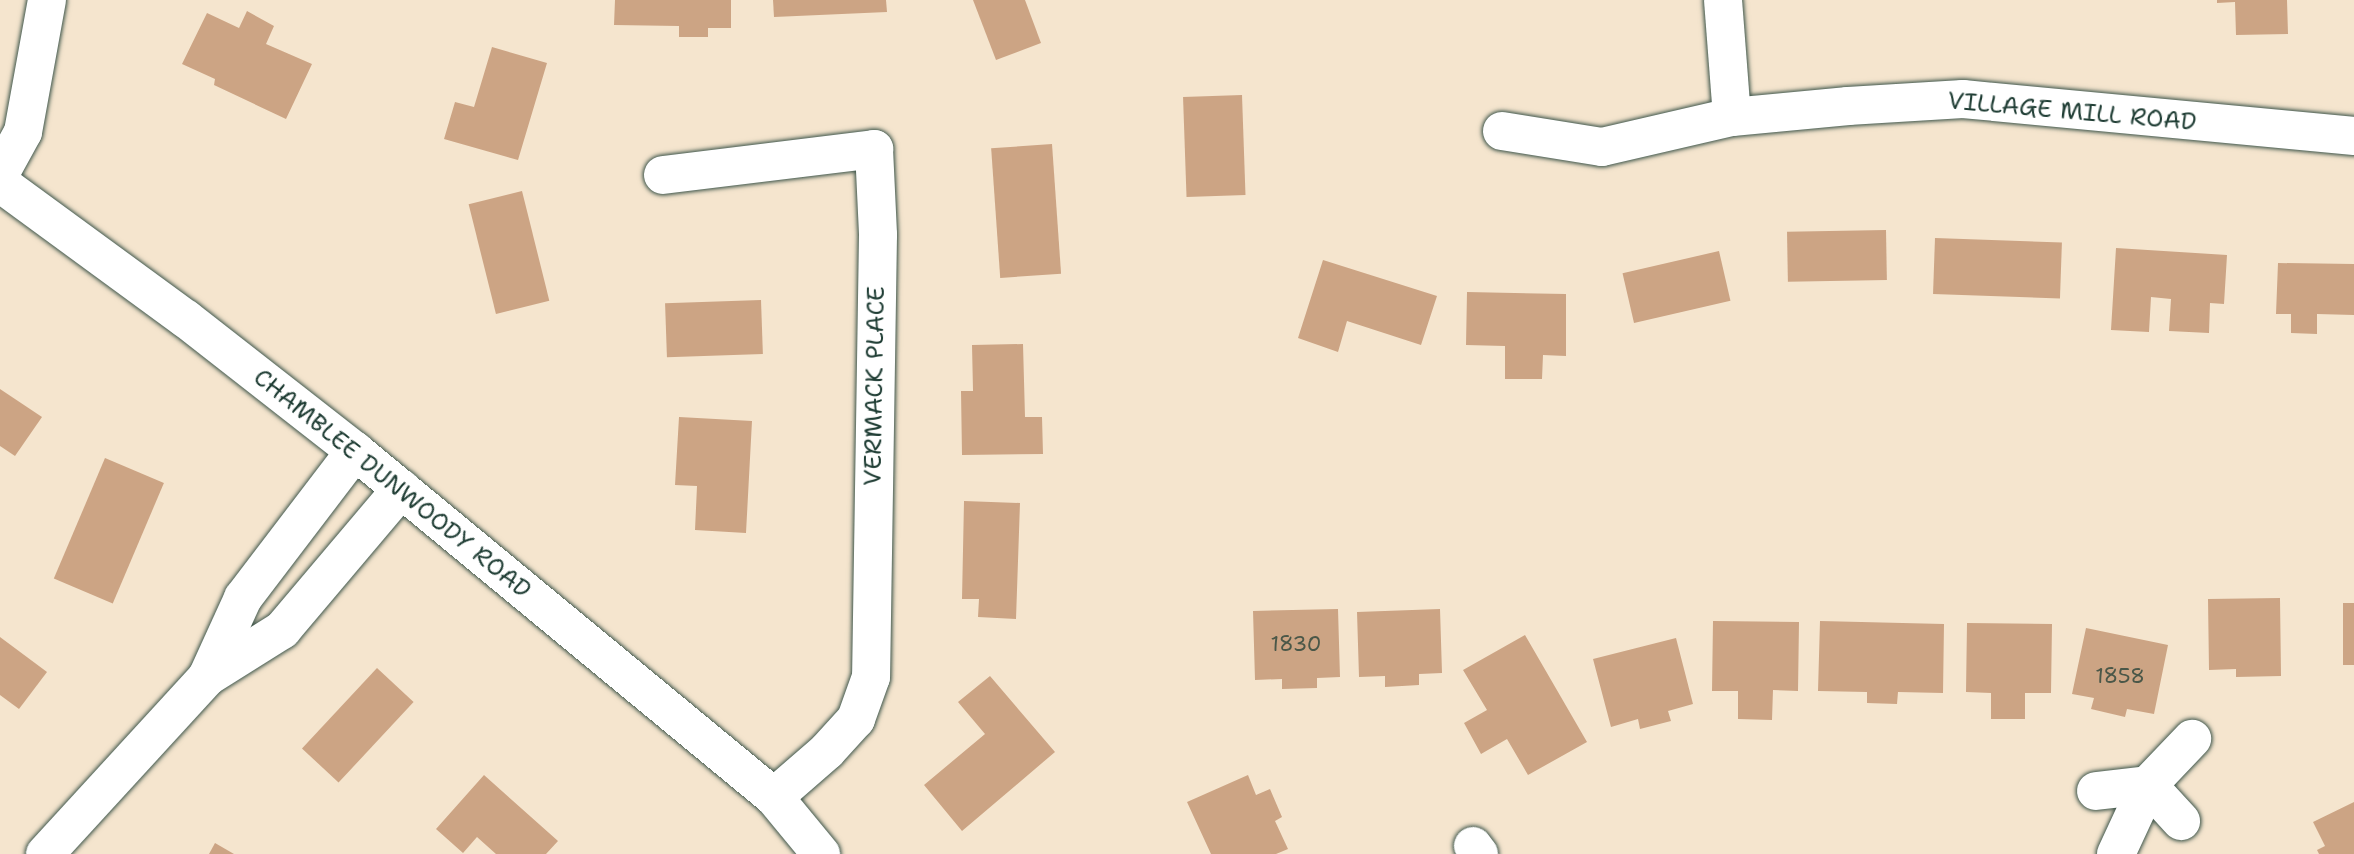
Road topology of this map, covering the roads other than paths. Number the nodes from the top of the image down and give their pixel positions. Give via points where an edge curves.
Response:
1 (47, 0) edge
2 (1723, 0) edge
3 (1732, 117) junction
4 (1502, 131) dead end
5 (2354, 136) edge
6 (0, 174) edge
7 (663, 175) dead end
8 (0, 183) edge
9 (355, 451) junction
10 (401, 489) junction
11 (206, 677) junction
12 (2192, 739) dead end
13 (2148, 785) junction
14 (2096, 791) dead end
15 (774, 797) junction
16 (2181, 821) dead end
17 (45, 854) edge
18 (821, 854) edge
19 (2116, 854) edge

1 - 6 street via 23,132
2 - 3 street
3 - 4 street, VILLAGE MILL ROAD via 1602,148
3 - 5 street, VILLAGE MILL ROAD via 1963,99
7 - 15 street, VERMACK PLACE via 874,149 878,235 871,677 856,719
8 - 9 street, CHAMBLEE DUNWOODY ROAD via 186,319
9 - 10 street, CHAMBLEE DUNWOODY ROAD
9 - 11 street via 243,598
10 - 11 street via 282,630
10 - 15 street, CHAMBLEE DUNWOODY ROAD
11 - 17 street
12 - 13 street
13 - 14 street
13 - 16 street
13 - 19 street
15 - 18 street, CHAMBLEE DUNWOODY ROAD

